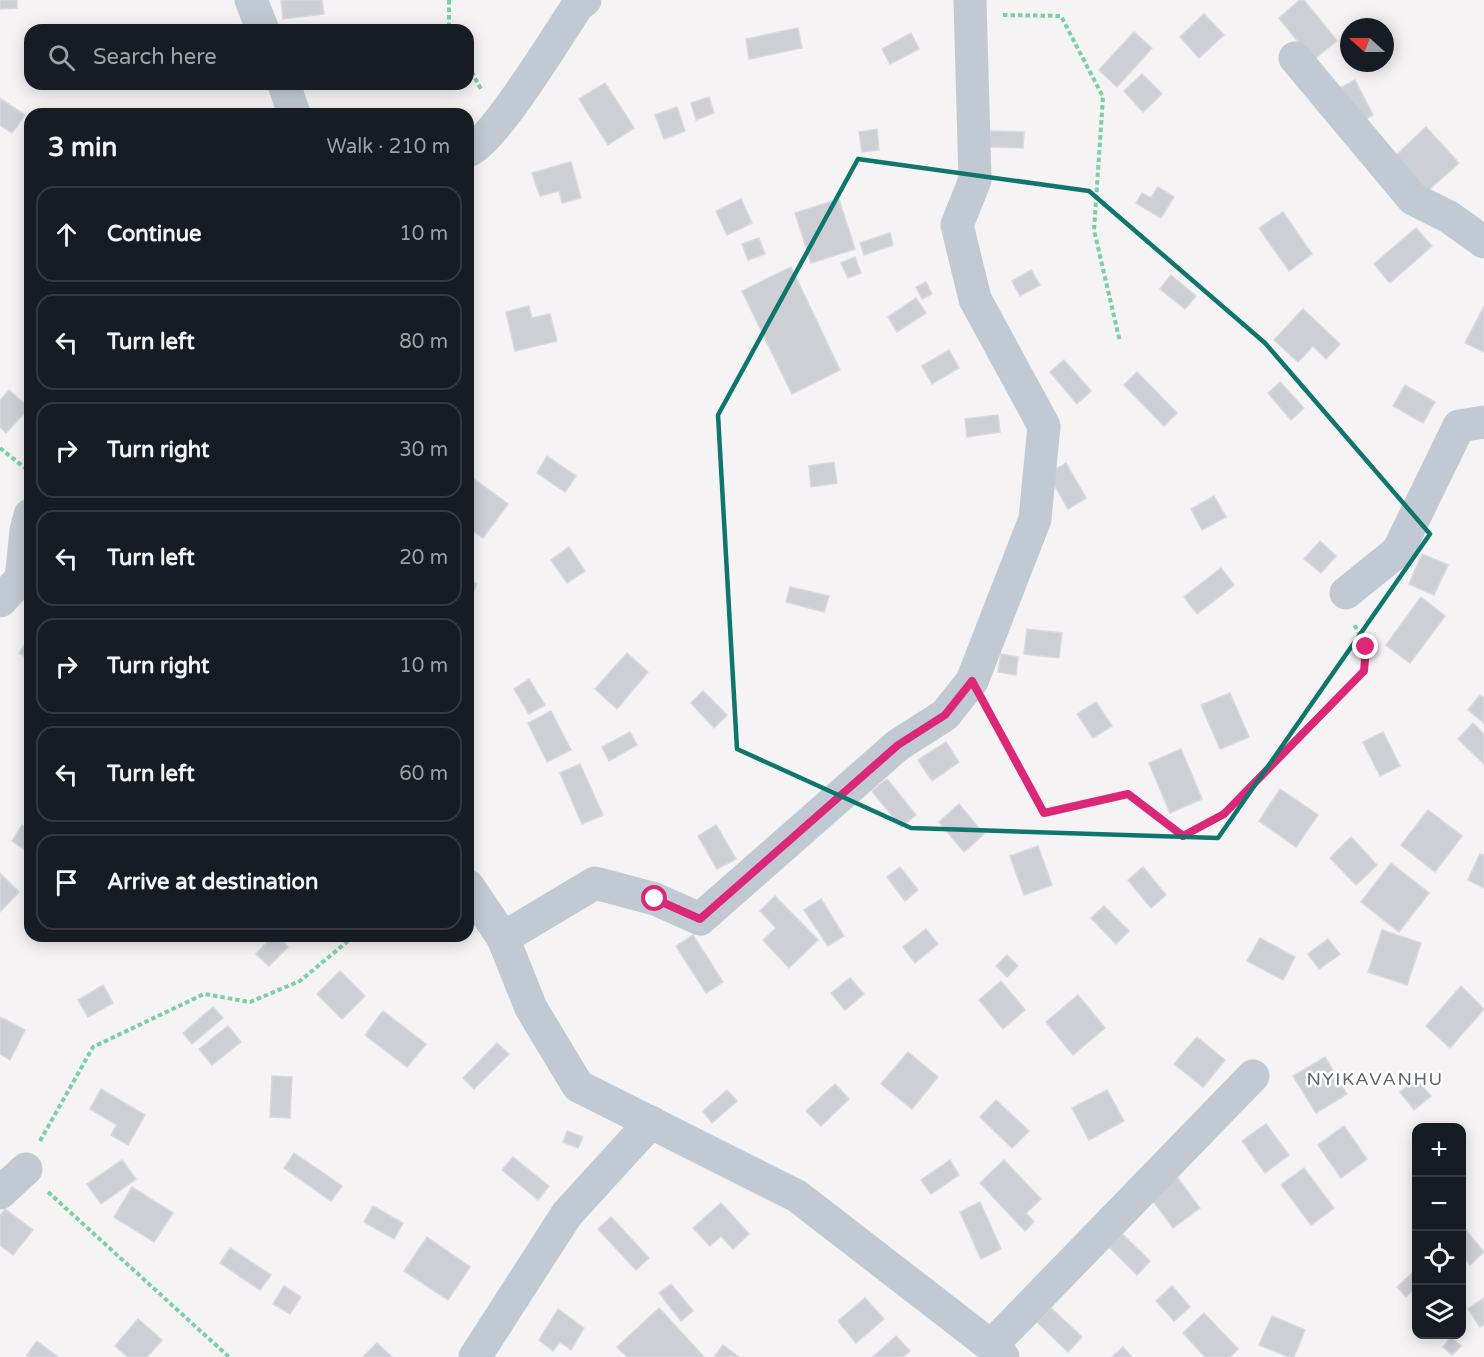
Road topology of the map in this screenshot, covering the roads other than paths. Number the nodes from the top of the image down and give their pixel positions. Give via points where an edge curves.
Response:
1 (251, 0) edge
2 (585, 0) edge
3 (970, 7) edge
4 (261, 24) edge
5 (1295, 58) dead end
6 (286, 90) edge
7 (292, 108) edge
8 (474, 149) edge
9 (1484, 242) edge
10 (1484, 422) edge
11 (24, 544) edge
12 (17, 588) edge
13 (1346, 593) road end
14 (474, 895) edge
15 (503, 938) junction
16 (1253, 1076) dead end
17 (651, 1122) junction
18 (26, 1169) road end
19 (0, 1193) edge
20 (997, 1351) edge
21 (475, 1357) edge

1 - 4 street
2 - 8 street via 499,122
3 - 15 street via 975,180 957,225 975,299 1044,426 1035,519 972,681 945,715 898,745 700,919 655,899 595,883
5 - 9 street via 1413,199 1449,217
6 - 7 street
10 - 13 street via 1459,426 1398,551
11 - 12 street
14 - 15 street
15 - 17 street via 531,1008 578,1086
16 - 20 street
17 - 20 street via 797,1196
17 - 21 street via 567,1214
18 - 19 street

